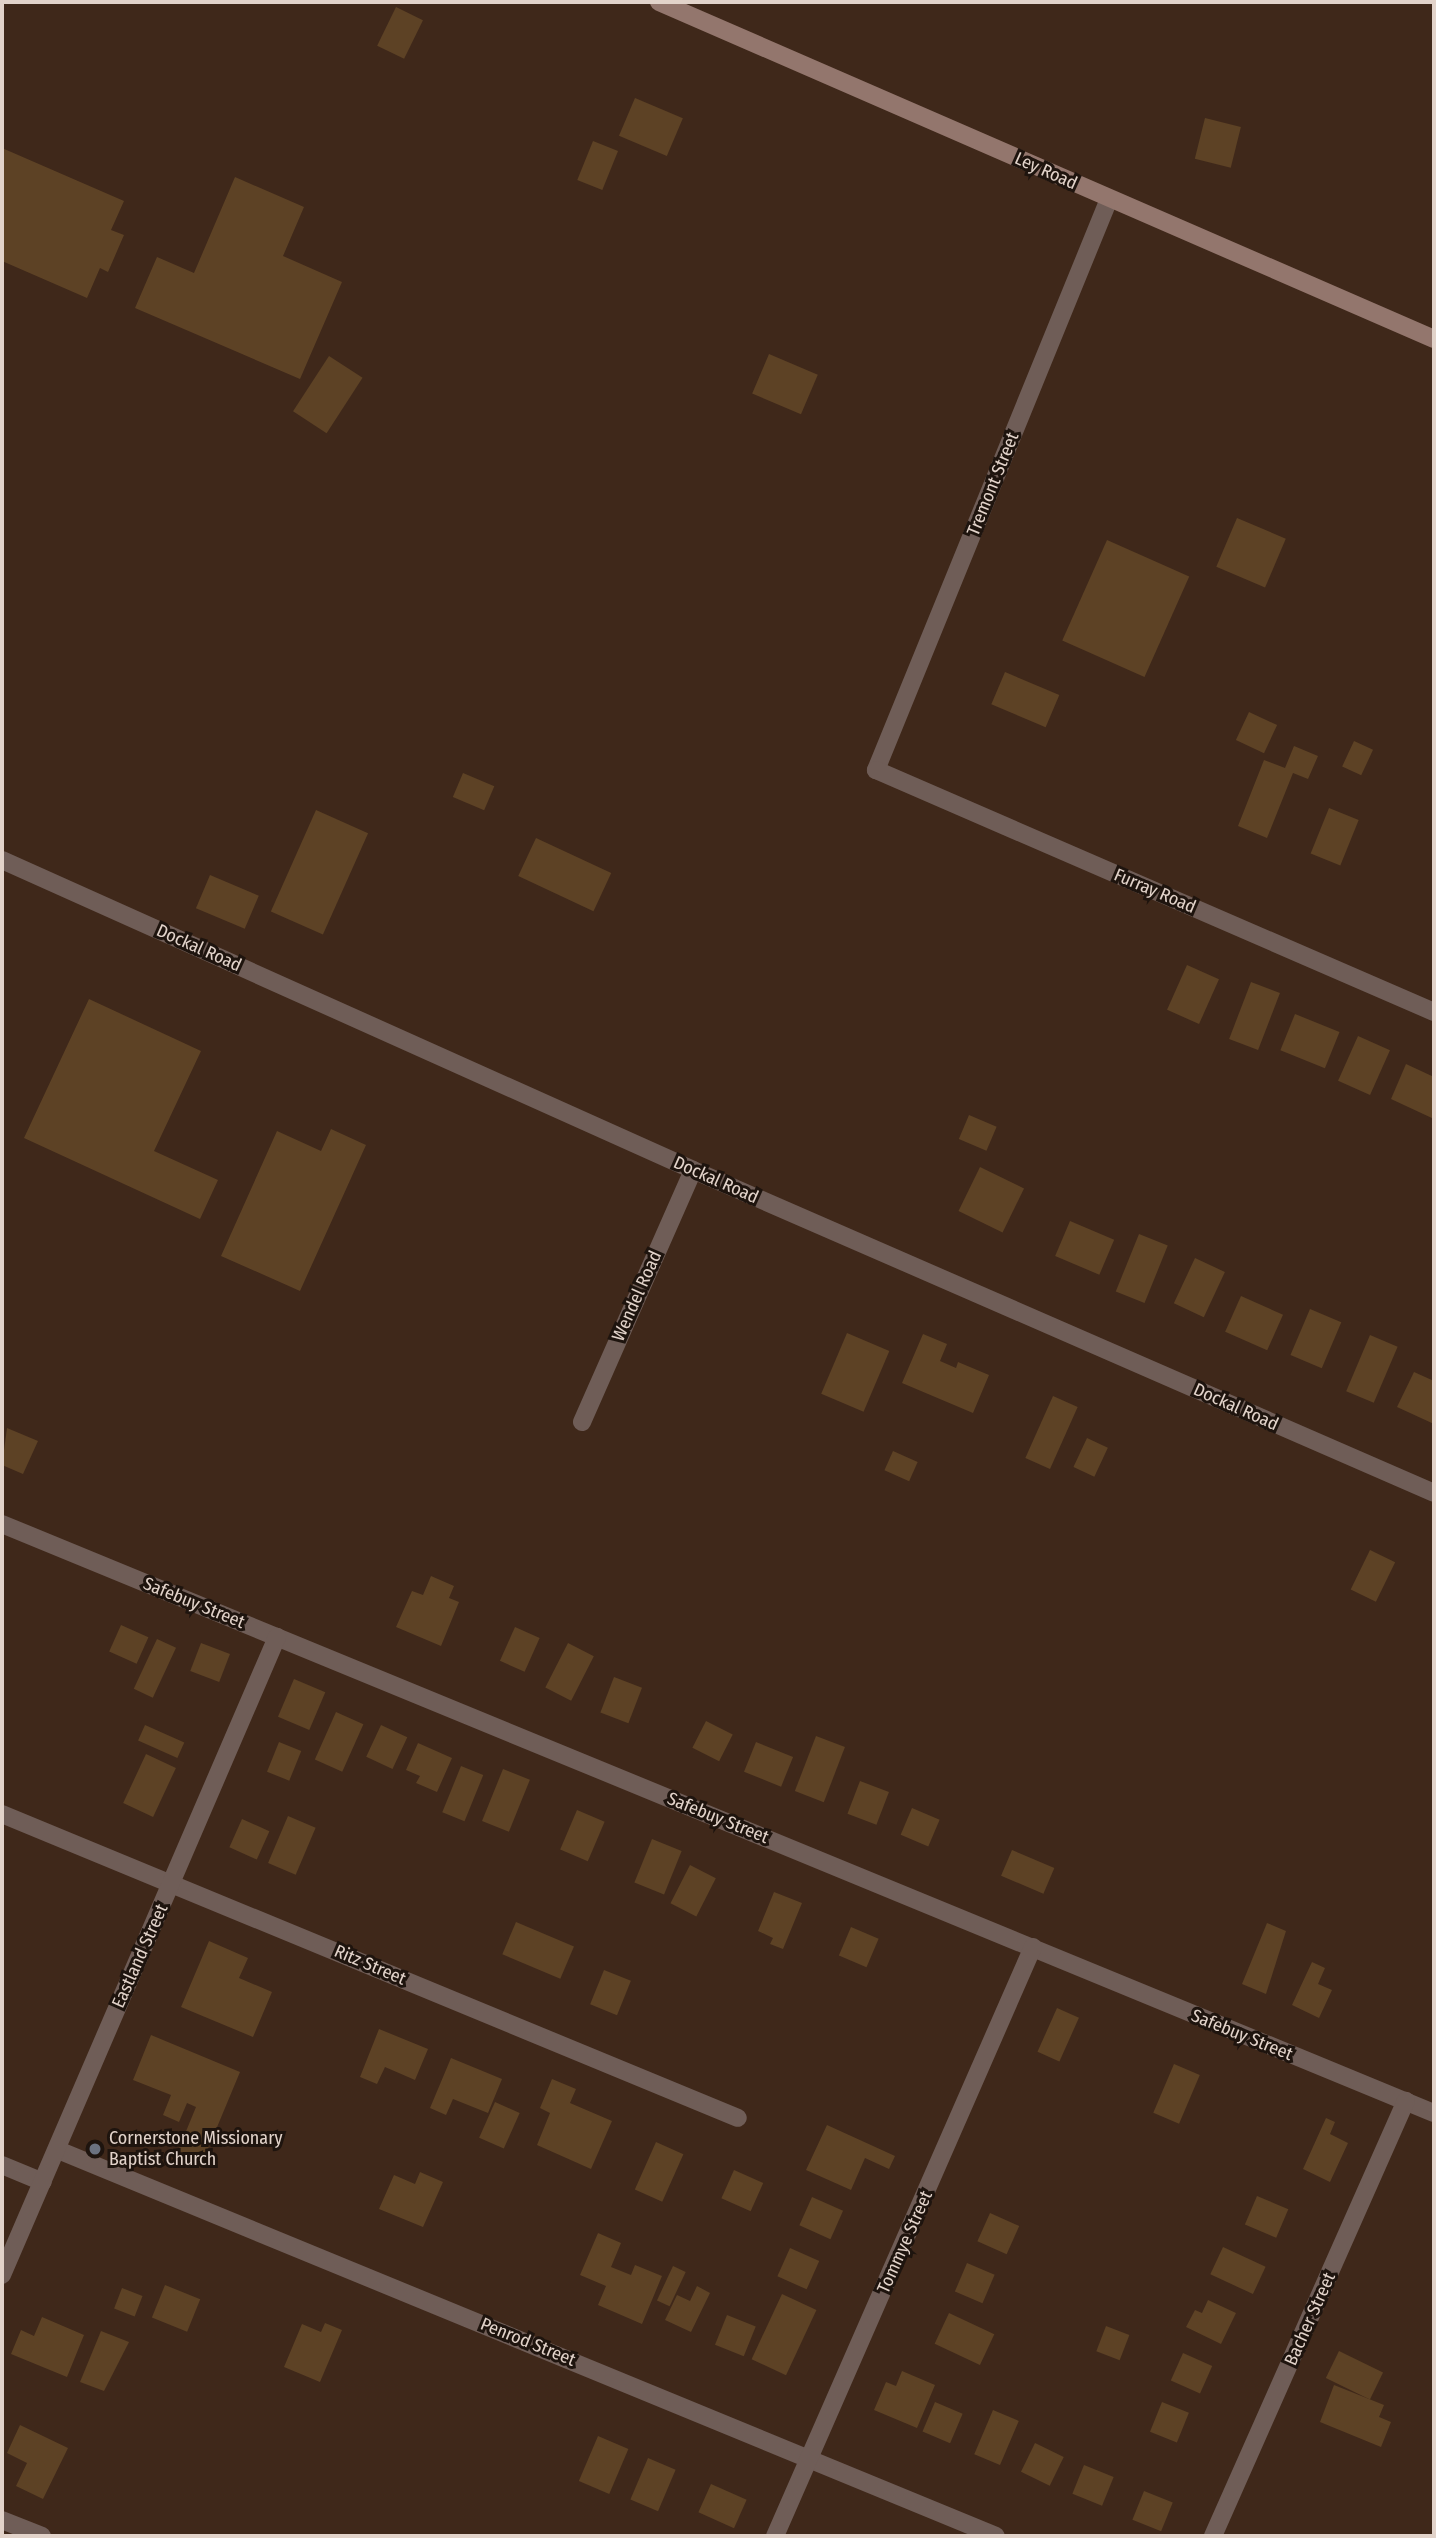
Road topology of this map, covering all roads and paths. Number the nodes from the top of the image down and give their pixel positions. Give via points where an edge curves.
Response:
1 (659, 2) edge
2 (1109, 199) junction
3 (1434, 340) edge
4 (876, 770) joint
5 (2, 860) edge
6 (1434, 1012) edge
7 (693, 1170) junction
8 (582, 1422) dead end
9 (1434, 1493) edge
10 (2, 1524) edge
11 (277, 1637) junction
12 (2, 1814) edge
13 (172, 1883) junction
14 (1033, 1947) junction
15 (1406, 2101) junction
16 (1434, 2113) edge
17 (738, 2118) dead end
18 (58, 2150) junction
19 (2, 2165) edge
20 (43, 2182) junction
21 (2, 2274) edge
22 (811, 2457) junction
23 (2, 2520) edge
24 (42, 2536) edge
25 (775, 2536) edge
26 (996, 2536) edge
27 (1213, 2536) edge

1 - 2 main road, Ley Road
2 - 3 main road, Ley Road
2 - 4 street, Tremont Street
4 - 6 street, Furray Road
5 - 7 street, Dockal Road
7 - 8 street, Wendel Road
7 - 9 street, Dockal Road
10 - 11 street, Safebuy Street
11 - 13 street, Eastland Street
11 - 14 street, Safebuy Street
12 - 13 street, Ritz Street
13 - 17 street, Ritz Street
13 - 18 street, Eastland Street
14 - 15 street, Safebuy Street
14 - 22 street, Tommye Street
15 - 16 street, Safebuy Street
15 - 27 street, Bacher Street
18 - 20 street, Eastland Street
18 - 22 street, Penrod Street
19 - 20 street
20 - 21 street, Eastland Street
22 - 25 street, Tommye Street
22 - 26 street, Penrod Street
23 - 24 street

